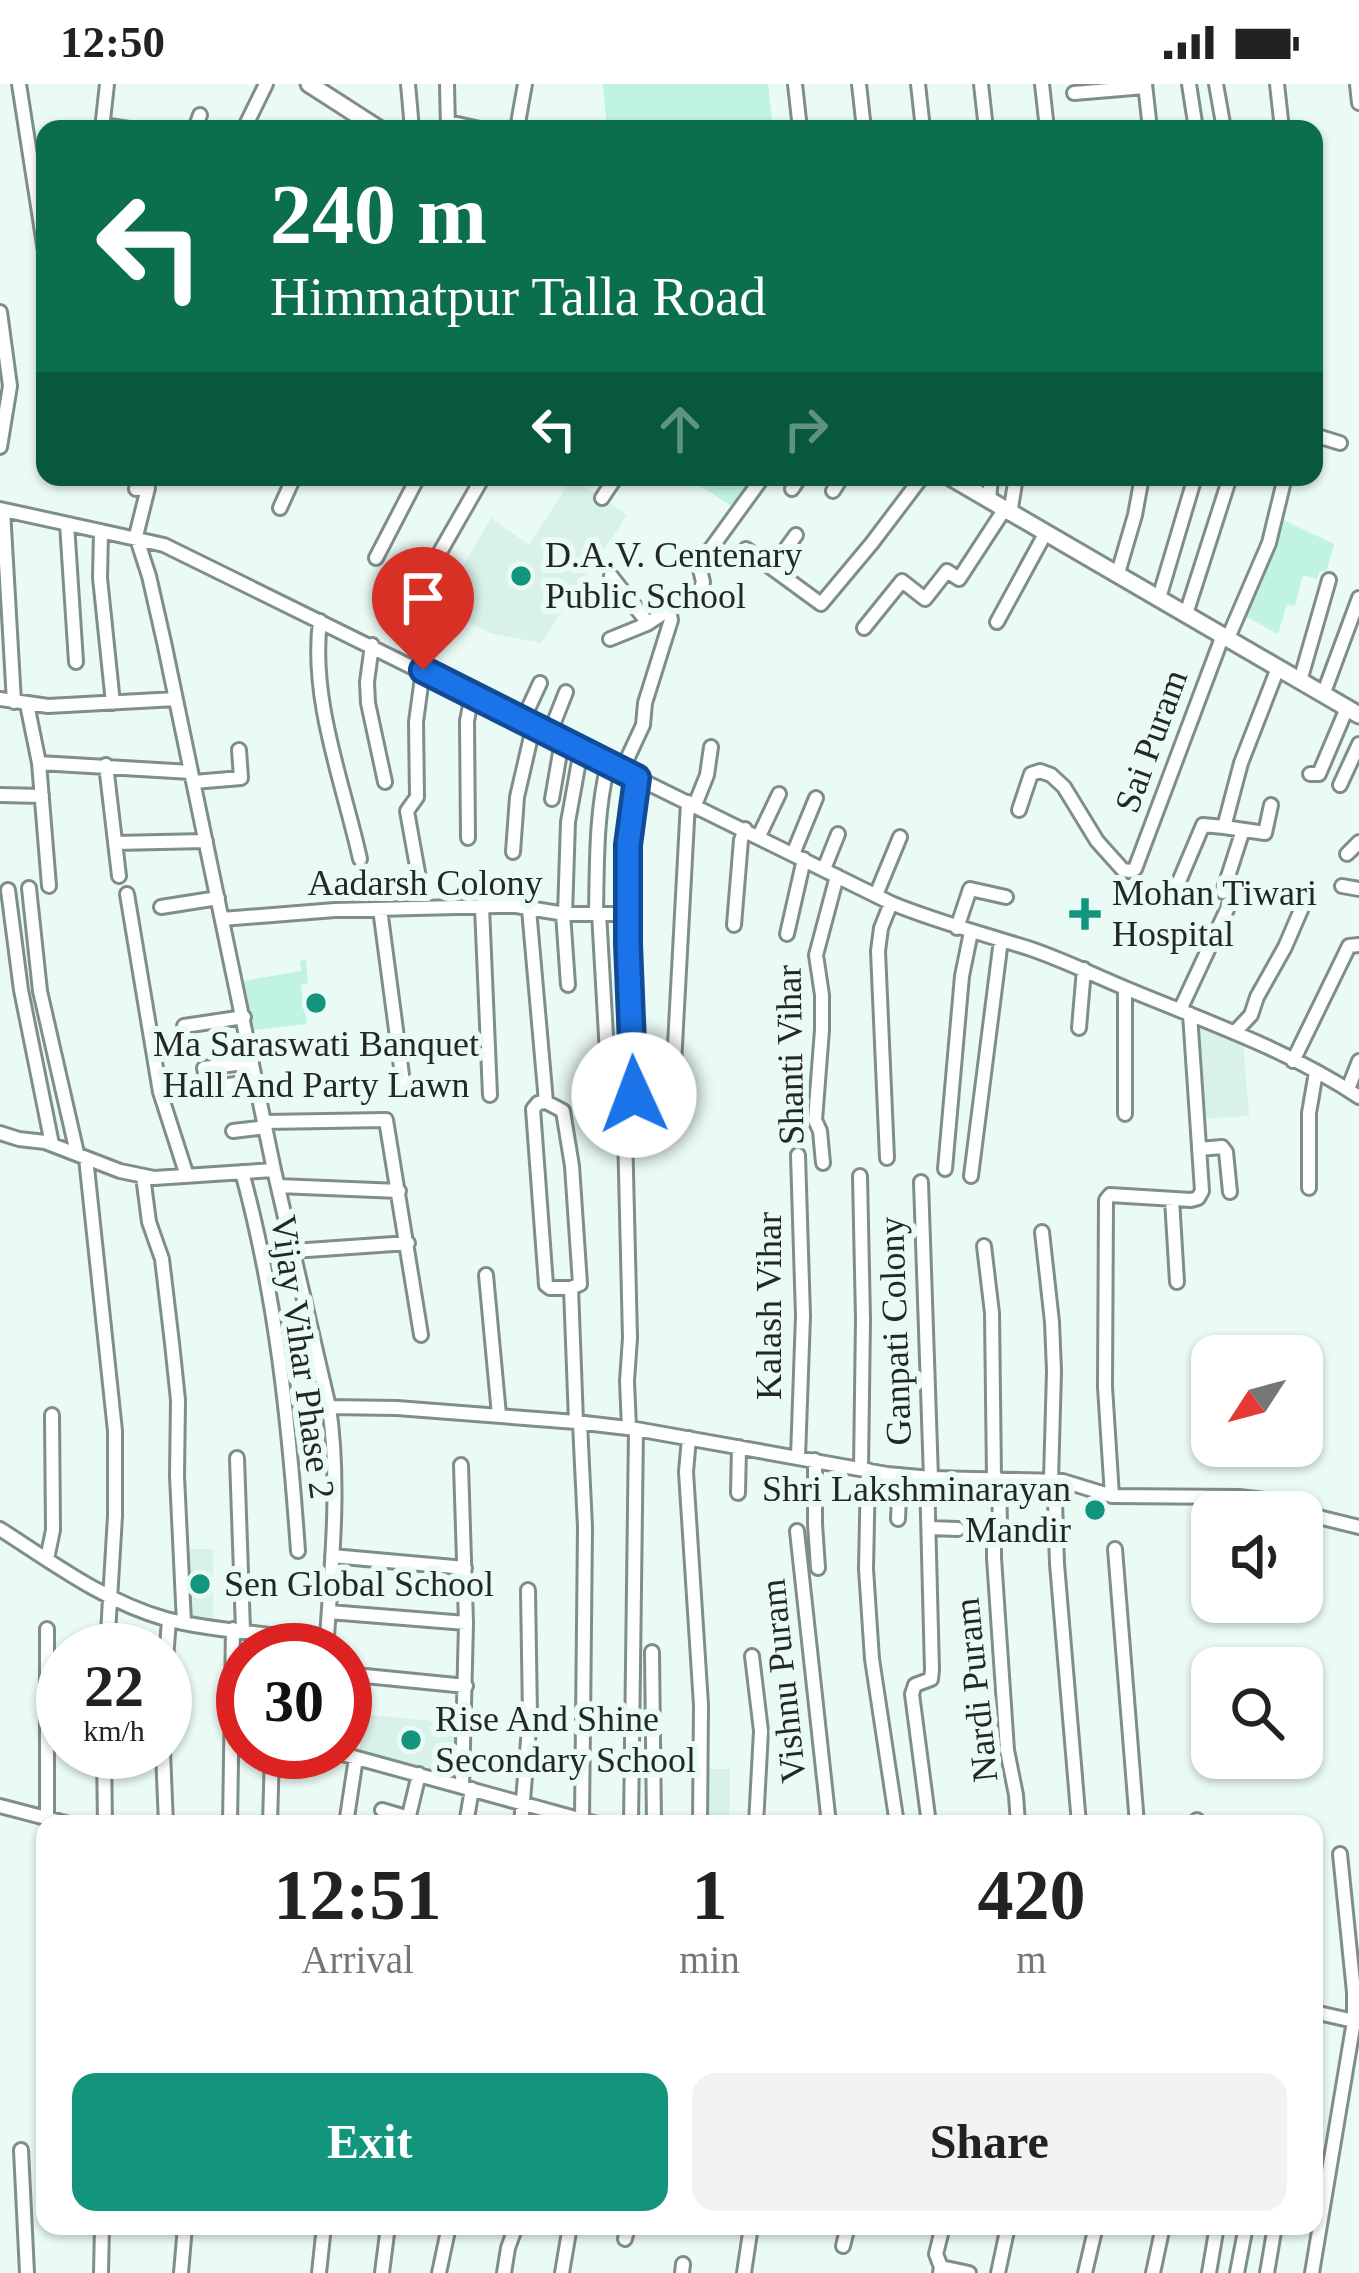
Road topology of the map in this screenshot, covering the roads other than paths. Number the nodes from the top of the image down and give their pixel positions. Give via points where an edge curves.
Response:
1 (20, 84) edge
2 (107, 84) edge
3 (266, 84) edge
4 (309, 84) edge
5 (408, 84) edge
6 (447, 84) edge
7 (525, 84) edge
8 (795, 84) edge
9 (859, 84) edge
10 (918, 84) edge
11 (981, 84) edge
12 (1042, 84) edge
13 (1190, 84) edge
14 (1216, 84) edge
15 (1277, 84) edge
16 (1357, 84) edge
17 (1145, 85) edge
18 (1074, 94) dead end
19 (1359, 104) edge
20 (104, 120) edge
21 (252, 120) edge
22 (355, 120) edge
23 (411, 120) edge
24 (448, 120) edge
25 (519, 120) edge
26 (799, 120) edge
27 (863, 120) edge
28 (922, 120) edge
29 (985, 120) edge
30 (1046, 120) edge
31 (1149, 120) edge
32 (1195, 120) edge
33 (1222, 120) edge
34 (1281, 120) edge
35 (36, 190) edge
36 (0, 312) edge
37 (3, 338) edge
38 (1323, 438) edge
39 (1340, 443) dead end
40 (0, 447) edge
41 (137, 486) edge
42 (290, 486) edge
43 (413, 486) edge
44 (478, 486) edge
45 (610, 486) edge
46 (756, 486) edge
47 (836, 486) edge
48 (915, 486) edge
49 (974, 486) edge
50 (994, 486) edge
51 (1012, 486) edge
52 (1140, 486) edge
53 (1192, 486) edge
54 (1227, 486) edge
55 (1283, 486) edge
56 (833, 491) dead end
57 (602, 498) dead end
58 (280, 508) dead end
59 (1001, 508) junction
60 (1, 509) edge
61 (67, 524) junction
62 (101, 531) junction
63 (1045, 534) junction
64 (796, 535) dead end
65 (136, 536) junction
66 (746, 549) dead end
67 (376, 558) dead end
68 (772, 568) junction
69 (1118, 573) junction
70 (611, 575) dead end
71 (1329, 580) dead end
72 (420, 587) dead end
73 (1159, 598) junction
74 (1359, 598) edge
75 (670, 614) junction
76 (1186, 614) junction
77 (320, 621) junction
78 (997, 622) dead end
79 (648, 623) junction
80 (864, 628) dead end
81 (1225, 636) junction
82 (610, 639) dead end
83 (372, 645) junction
84 (76, 662) dead end
85 (1278, 668) junction
86 (423, 670) junction
87 (1300, 681) junction
88 (540, 683) dead end
89 (566, 692) dead end
90 (472, 695) junction
91 (1323, 695) junction
92 (176, 699) junction
93 (14, 702) edge
94 (113, 703) junction
95 (1353, 712) edge
96 (527, 725) junction
97 (555, 738) junction
98 (1359, 744) edge
99 (711, 747) dead end
100 (239, 750) dead end
101 (581, 750) junction
102 (38, 763) junction
103 (106, 765) junction
104 (615, 767) junction
105 (1310, 774) dead end
106 (193, 777) junction
107 (637, 778) junction
108 (385, 782) dead end
109 (1340, 785) dead end
110 (779, 794) dead end
111 (0, 795) edge
112 (42, 796) junction
113 (816, 798) dead end
114 (552, 799) dead end
115 (691, 804) junction
116 (1270, 805) dead end
117 (1019, 810) dead end
118 (1224, 827) junction
119 (745, 829) junction
120 (1243, 830) junction
121 (838, 834) dead end
122 (759, 836) junction
123 (900, 837) dead end
124 (468, 838) dead end
125 (206, 841) junction
126 (1359, 842) edge
127 (115, 843) junction
128 (513, 852) dead end
129 (1347, 854) dead end
130 (799, 856) junction
131 (360, 859) dead end
132 (830, 873) junction
133 (119, 876) dead end
134 (419, 878) dead end
135 (49, 886) dead end
136 (1342, 886) dead end
137 (28, 888) dead end
138 (1359, 889) edge
139 (8, 890) dead end
140 (1175, 892) dead end
141 (127, 894) dead end
142 (875, 896) junction
143 (1307, 896) dead end
144 (1006, 897) dead end
145 (218, 898) junction
146 (891, 903) junction
147 (161, 907) dead end
148 (482, 907) junction
149 (380, 909) junction
150 (529, 909) junction
151 (598, 913) junction
152 (564, 914) junction
153 (628, 914) junction
154 (222, 919) junction
155 (734, 925) dead end
156 (964, 930) junction
157 (787, 934) dead end
158 (1001, 940) junction
159 (1359, 945) edge
160 (1084, 969) junction
161 (568, 985) dead end
162 (1125, 988) junction
163 (1185, 1012) junction
164 (244, 1017) junction
165 (184, 1026) dead end
166 (1079, 1028) dead end
167 (1235, 1032) junction
168 (1293, 1061) junction
169 (1359, 1061) edge
170 (252, 1062) junction
171 (1316, 1072) junction
172 (256, 1081) junction
173 (404, 1090) dead end
174 (1353, 1093) edge
175 (490, 1095) dead end
176 (634, 1095) dead end
177 (546, 1102) junction
178 (610, 1106) dead end
179 (1125, 1114) dead end
180 (671, 1120) dead end
181 (266, 1125) junction
182 (233, 1131) dead end
183 (625, 1131) dead end
184 (0, 1133) edge
185 (52, 1144) junction
186 (1199, 1149) junction
187 (82, 1156) junction
188 (798, 1156) dead end
189 (887, 1158) dead end
190 (823, 1163) dead end
191 (945, 1168) dead end
192 (274, 1171) junction
193 (242, 1172) junction
194 (143, 1176) junction
195 (188, 1176) junction
196 (860, 1176) dead end
197 (971, 1176) dead end
198 (921, 1182) dead end
199 (278, 1186) junction
200 (1309, 1188) dead end
201 (399, 1191) junction
202 (1230, 1192) dead end
203 (1172, 1199) junction
204 (1042, 1232) dead end
205 (408, 1243) junction
206 (984, 1246) dead end
207 (292, 1251) junction
208 (486, 1275) dead end
209 (1177, 1282) dead end
210 (571, 1288) junction
211 (421, 1335) dead end
212 (329, 1407) junction
213 (499, 1414) junction
214 (52, 1415) dead end
215 (578, 1422) junction
216 (633, 1429) junction
217 (688, 1438) junction
218 (739, 1447) junction
219 (797, 1457) junction
220 (237, 1458) dead end
221 (814, 1460) junction
222 (460, 1465) dead end
223 (864, 1470) junction
224 (900, 1475) junction
225 (929, 1478) junction
226 (997, 1479) junction
227 (1051, 1480) junction
228 (738, 1493) dead end
229 (1112, 1496) junction
230 (1191, 1497) edge
231 (1323, 1518) edge
232 (898, 1519) dead end
233 (1359, 1527) edge
234 (0, 1528) edge
235 (928, 1528) junction
236 (958, 1529) dead end
237 (797, 1531) dead end
238 (1115, 1549) dead end
239 (298, 1551) dead end
240 (332, 1556) junction
241 (47, 1559) junction
242 (465, 1568) junction
243 (818, 1568) dead end
244 (528, 1590) dead end
245 (110, 1598) junction
246 (329, 1612) junction
247 (169, 1620) junction
248 (109, 1623) edge
249 (169, 1623) edge
250 (184, 1623) joint
251 (238, 1623) edge
252 (328, 1623) edge
253 (466, 1624) junction
254 (652, 1652) dead end
255 (752, 1656) dead end
256 (372, 1677) edge
257 (466, 1686) junction
258 (372, 1762) edge
259 (419, 1774) junction
260 (47, 1779) edge
261 (104, 1779) edge
262 (164, 1779) edge
263 (232, 1779) edge
264 (271, 1779) edge
265 (353, 1779) edge
266 (467, 1788) junction
267 (524, 1804) junction
268 (0, 1806) edge
269 (382, 1810) dead end
270 (47, 1815) edge
271 (105, 1815) edge
272 (166, 1815) edge
273 (230, 1815) edge
274 (270, 1815) edge
275 (347, 1815) edge
276 (394, 1815) edge
277 (409, 1815) edge
278 (466, 1815) edge
279 (522, 1815) edge
280 (560, 1815) edge
281 (576, 1815) edge
282 (631, 1815) edge
283 (654, 1815) edge
284 (700, 1815) edge
285 (756, 1815) edge
286 (828, 1815) edge
287 (896, 1815) edge
288 (928, 1815) edge
289 (1017, 1815) edge
290 (1078, 1815) edge
291 (1136, 1815) edge
292 (36, 1816) edge
293 (1340, 1853) dead end
294 (1323, 2014) edge
295 (1356, 2022) edge
296 (21, 2150) dead end
297 (1323, 2210) edge
298 (102, 2235) edge
299 (184, 2235) edge
300 (323, 2235) edge
301 (387, 2235) edge
302 (447, 2235) edge
303 (513, 2235) edge
304 (568, 2235) edge
305 (750, 2235) edge
306 (846, 2235) edge
307 (941, 2235) edge
308 (1006, 2235) edge
309 (1094, 2235) edge
310 (1161, 2235) edge
311 (1215, 2235) edge
312 (1244, 2235) edge
313 (1273, 2235) edge
314 (1319, 2235) edge
315 (843, 2246) dead end
316 (940, 2270) edge
317 (27, 2273) edge
318 (100, 2273) edge
319 (181, 2273) edge
320 (319, 2273) edge
321 (382, 2273) edge
322 (439, 2273) edge
323 (504, 2273) edge
324 (562, 2273) edge
325 (744, 2273) edge
326 (969, 2273) edge
327 (998, 2273) edge
328 (1085, 2273) edge
329 (1153, 2273) edge
330 (1209, 2273) edge
331 (1237, 2273) edge
332 (1267, 2273) edge
333 (1312, 2273) edge

1 - 35 street
2 - 20 street
3 - 21 street
4 - 22 main road
5 - 23 street
6 - 24 street
7 - 25 street
8 - 26 street
9 - 27 street
10 - 28 street
11 - 29 street
12 - 30 street
13 - 32 street
14 - 33 street
15 - 34 street
16 - 19 street
17 - 18 street
17 - 31 street
36 - 37 street
37 - 40 street via 10,386
38 - 39 street
41 - 65 street via 148,488
42 - 58 street
43 - 67 street
44 - 72 street
45 - 57 street
46 - 75 street via 699,565 701,588
47 - 56 street
48 - 68 street via 821,604
49 - 59 main road
50 - 59 street
51 - 59 street
52 - 69 street
53 - 73 street
54 - 76 street
55 - 81 street, Sai Puram via 1269,543
59 - 63 main road
59 - 80 street via 959,579 947,571 925,599 902,581
60 - 61 street
60 - 93 street
61 - 62 street
61 - 84 street
62 - 65 street
62 - 94 street
63 - 69 main road
63 - 78 street
64 - 68 street
65 - 77 street
65 - 92 street
66 - 68 street
69 - 73 main road
70 - 79 street
71 - 87 street
73 - 76 main road
74 - 91 street
75 - 79 street
75 - 104 street via 643,725
76 - 81 main road
77 - 83 street
77 - 131 street via 320,698
79 - 82 street
81 - 85 main road
81 - 117 street, Sai Puram via 1136,868 1123,870 1051,775 1031,774
83 - 86 street
83 - 108 street via 368,703
85 - 87 main road
85 - 118 street
86 - 90 street
86 - 134 street via 416,796 406,811
87 - 91 main road
88 - 96 street
89 - 97 street
90 - 96 street
90 - 124 street
91 - 95 main road
92 - 94 street
92 - 106 street
93 - 94 street
93 - 102 street
95 - 105 street via 1319,774
96 - 97 street
96 - 128 street
97 - 101 street
97 - 114 street
98 - 109 street
99 - 115 street
100 - 106 street via 241,778
101 - 104 street
101 - 152 street
102 - 103 street
102 - 112 street
103 - 106 street
103 - 127 street
104 - 107 street
104 - 151 street via 600,794
106 - 125 street
107 - 115 street
107 - 153 street
110 - 122 street
111 - 112 street
112 - 135 street
113 - 130 street
115 - 119 street
115 - 180 street
116 - 120 street via 1265,833
118 - 120 street
118 - 140 street via 1203,825
119 - 122 street
119 - 155 street
120 - 163 street
121 - 132 street, Shanti Vihar
122 - 130 street
123 - 142 street
125 - 127 street
125 - 145 street
126 - 129 street
127 - 133 street
130 - 132 street
130 - 157 street
132 - 142 street
132 - 190 street, Shanti Vihar via 816,956 822,1030 815,1120
136 - 138 street
137 - 187 street via 40,992
139 - 185 street
141 - 195 street via 160,1092
142 - 146 street
143 - 167 street via 1251,1015
144 - 156 street via 970,889
145 - 147 street
145 - 154 street
146 - 156 street
146 - 189 street via 878,951
148 - 149 street, Aadarsh Colony
148 - 150 street, Aadarsh Colony
148 - 175 street
149 - 154 street, Aadarsh Colony
149 - 173 street
150 - 152 street, Aadarsh Colony
150 - 177 street
151 - 152 street, Aadarsh Colony
151 - 153 street, Aadarsh Colony
151 - 178 street
152 - 161 street
153 - 176 street
154 - 164 street
156 - 158 street
156 - 191 street
158 - 160 street
158 - 197 street
159 - 168 street via 1349,946
160 - 162 street
160 - 166 street
162 - 163 street
162 - 179 street
163 - 167 street
163 - 186 street
164 - 165 street
164 - 170 street
167 - 168 street
168 - 171 street
169 - 174 street
170 - 172 street
170 - 172 street via 204,1068 208,1088
171 - 174 street
171 - 200 street
172 - 181 street
177 - 210 street via 565,1116 580,1284
177 - 210 street via 533,1109 547,1285
181 - 182 street
181 - 192 street
181 - 201 street via 386,1120
183 - 216 street
184 - 185 street
185 - 187 street
186 - 202 street via 1226,1152
186 - 203 street via 1202,1191
187 - 194 street
187 - 245 street via 115,1431
188 - 219 street, Kalash Vihar
192 - 193 street
192 - 199 street
193 - 195 street
193 - 239 street, Vijay Vihar Phase 2 via 275,1326
194 - 195 street
194 - 250 street via 174,1362
196 - 223 street
198 - 225 street, Ganpati Colony
199 - 201 street
199 - 207 street
201 - 205 street
203 - 209 street
203 - 229 street via 1106,1200
204 - 227 street via 1054,1371
205 - 207 street
205 - 211 street
206 - 226 street, Nardi Puram
207 - 212 street
208 - 213 street
210 - 215 street
212 - 213 street
212 - 240 street
213 - 215 street
214 - 241 street
215 - 216 street
215 - 281 street via 585,1527
216 - 217 street
216 - 282 street
217 - 218 street
217 - 284 street
218 - 219 street
218 - 228 street
219 - 221 street
220 - 251 street
221 - 223 street
221 - 243 street
222 - 242 street
223 - 224 street
223 - 287 street via 872,1659
224 - 225 street
224 - 232 street
225 - 226 street
225 - 235 street, Ganpati Colony
226 - 227 street
226 - 289 street, Nardi Puram via 994,1558
227 - 229 street
227 - 290 street
229 - 230 street
231 - 233 street
234 - 241 street
235 - 236 street
235 - 288 street, Ganpati Colony via 932,1670 912,1694
237 - 286 street, Vishnu Puram
238 - 291 street
240 - 242 street
240 - 246 street
241 - 245 street
242 - 253 street
244 - 267 street
245 - 247 street
245 - 248 street
246 - 252 street
246 - 253 street
247 - 249 street
247 - 250 street
253 - 257 street
254 - 283 street
255 - 285 street
256 - 257 street
257 - 266 street
258 - 259 street
259 - 266 street
259 - 277 street
260 - 270 street
261 - 271 street
262 - 272 street
263 - 273 street
264 - 274 street
265 - 275 street
266 - 267 street
266 - 278 street
267 - 279 street
267 - 280 street
268 - 292 street
269 - 276 street
293 - 295 street
294 - 295 street
295 - 297 street
296 - 317 street
298 - 318 street
299 - 319 street
300 - 320 street
301 - 321 street
302 - 322 street
303 - 323 street
304 - 324 street
305 - 325 street
306 - 315 street
307 - 316 street
308 - 327 street
309 - 328 street
310 - 329 street
311 - 330 street
312 - 331 street
313 - 332 street
314 - 333 street
316 - 326 street

